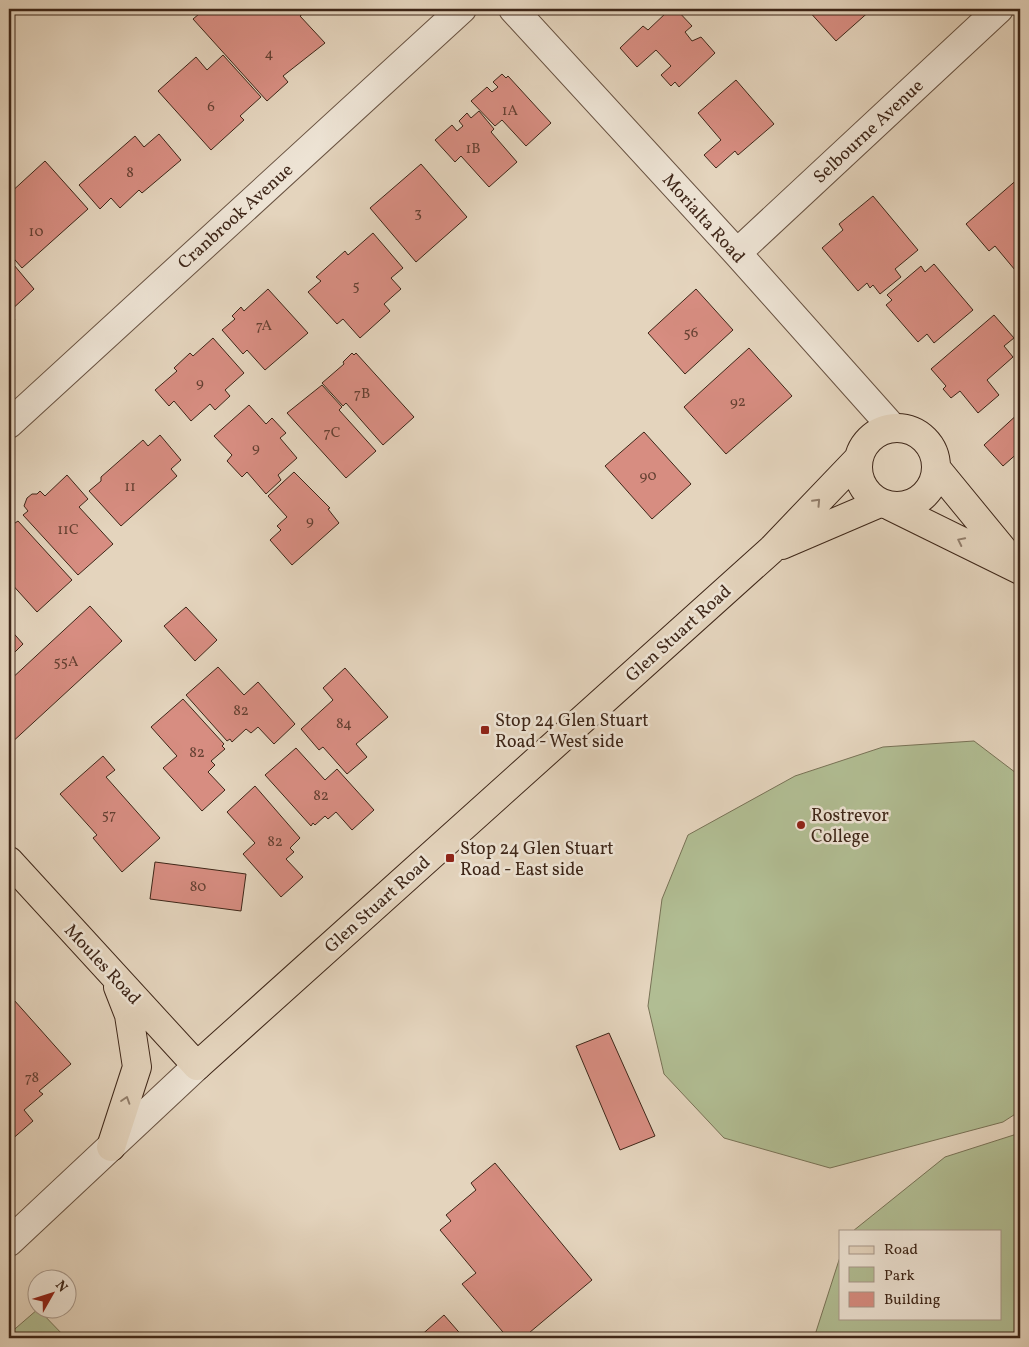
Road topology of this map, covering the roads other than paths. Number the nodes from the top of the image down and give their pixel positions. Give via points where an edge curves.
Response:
1 (462, 9) edge
2 (513, 9) edge
3 (999, 9) edge
4 (736, 253) junction
5 (9, 424) edge
6 (893, 428) junction
7 (858, 458) junction
8 (936, 468) junction
9 (885, 504) junction
10 (771, 550) junction
11 (1020, 570) edge
12 (9, 861) edge
13 (112, 974) junction
14 (197, 1066) junction
15 (111, 1147) junction
16 (9, 1242) edge

1 - 5 street, Cranbrook Avenue
2 - 4 street, Morialta Road
3 - 4 street, Selbourne Avenue
4 - 6 street, Morialta Road
6 - 7 main road via 871,437
6 - 8 main road via 918,434 934,455
7 - 9 main road via 861,484 869,495
10 -> 7 main road, Glen Stuart Road
8 - 9 main road via 934,479 922,497 902,506
8 - 11 main road
9 - 10 main road, Glen Stuart Road
11 -> 9 main road
10 - 14 main road, Glen Stuart Road
12 - 13 main road, Moules Road
13 - 14 main road, Moules Road
15 -> 13 main road via 137,1067 130,1015
14 - 15 street, Glen Stuart Road
15 - 16 street, Glen Stuart Road

